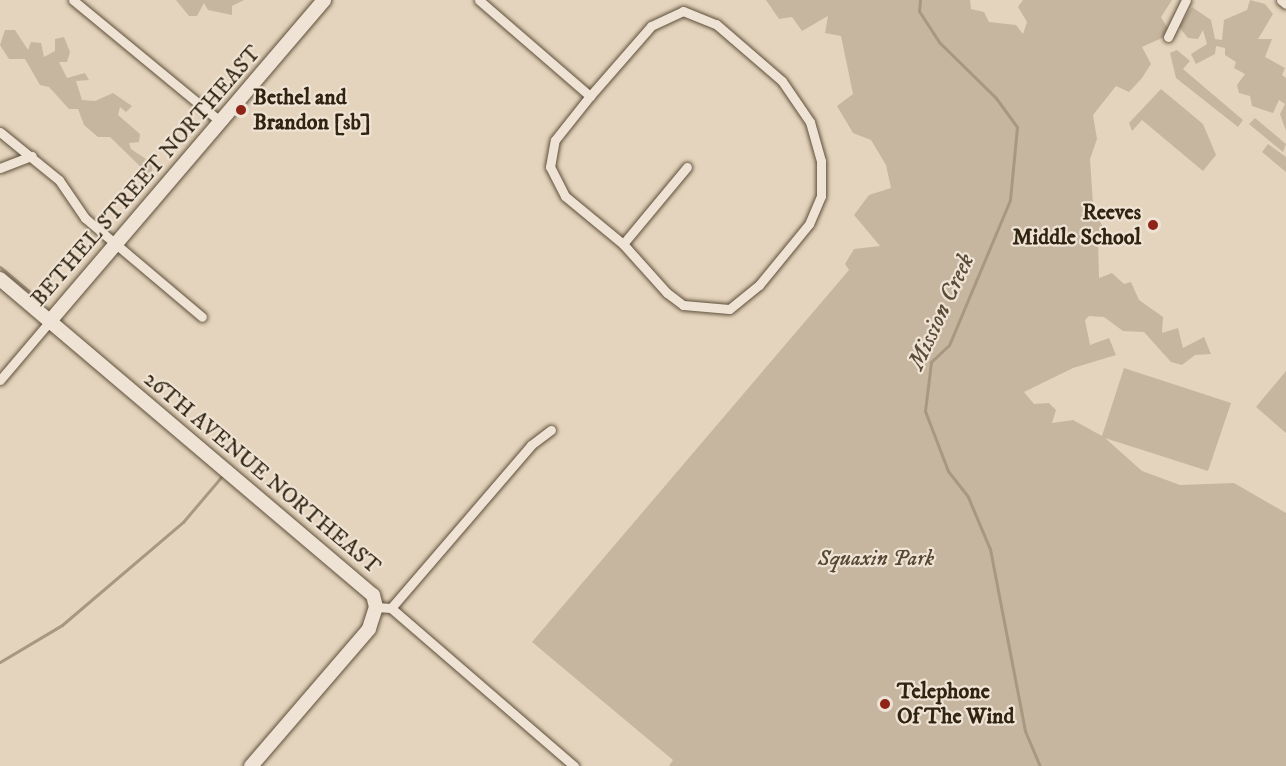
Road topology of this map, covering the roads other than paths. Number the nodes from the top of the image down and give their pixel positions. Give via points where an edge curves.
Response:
1 (73, 0) edge
2 (324, 0) edge
3 (479, 0) edge
4 (1186, 0) edge
5 (1281, 0) edge
6 (1286, 4) edge
7 (1168, 37) dead end
8 (590, 96) junction
9 (221, 122) junction
10 (0, 132) edge
11 (32, 156) junction
12 (687, 167) dead end
13 (0, 168) edge
14 (116, 243) junction
15 (623, 244) junction
16 (0, 279) edge
17 (202, 317) dead end
18 (50, 321) junction
19 (0, 380) edge
20 (550, 430) dead end
21 (383, 608) junction
22 (251, 766) edge
23 (574, 766) edge

1 - 9 street
2 - 9 street, BETHEL STREET NORTHEAST
3 - 8 street
4 - 7 street
5 - 6 street
8 - 15 street via 555,140 550,167 565,196
8 - 15 street via 660,19 693,12 716,24 787,87 810,122 822,161 821,196 809,224 759,285 729,309 683,305
9 - 14 street, BETHEL STREET NORTHEAST
10 - 11 street
11 - 13 street
11 - 14 street via 59,180 85,218
12 - 15 street
14 - 17 street
14 - 18 street, BETHEL STREET NORTHEAST
16 - 18 street, 26TH AVENUE NORTHEAST
18 - 19 street, BETHEL STREET NORTHEAST
18 - 21 street, 26TH AVENUE NORTHEAST via 352,572
20 - 21 street via 531,445
21 - 22 street via 361,640
21 - 23 street, 26TH AVENUE NORTHEAST

